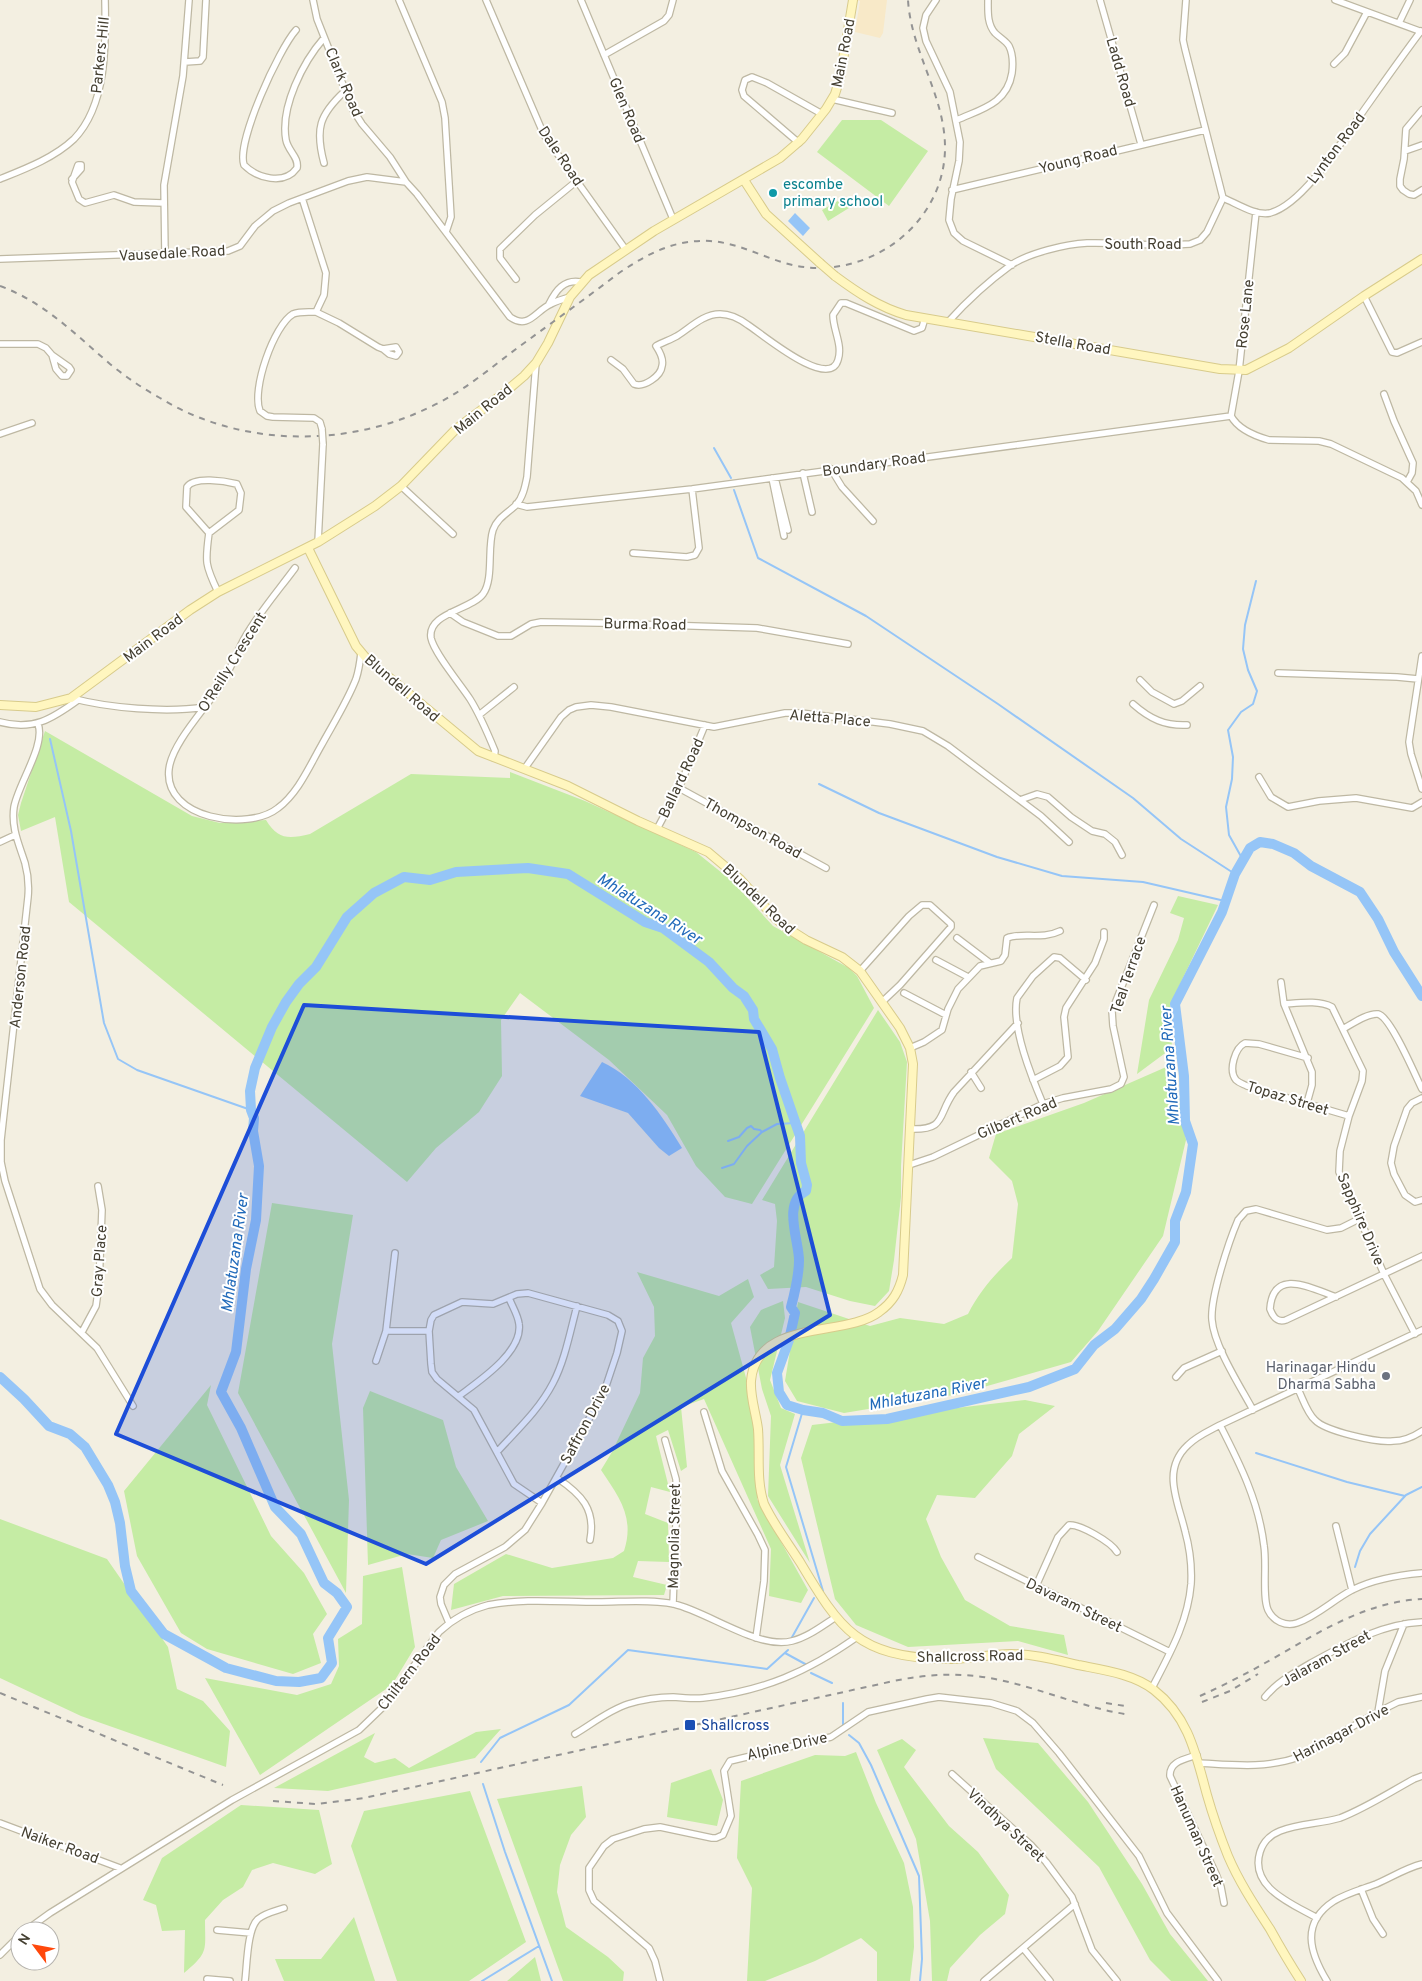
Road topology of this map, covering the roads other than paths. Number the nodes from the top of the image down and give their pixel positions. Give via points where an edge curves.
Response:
1 (105, 0) edge
2 (189, 0) edge
3 (206, 0) edge
4 (314, 0) edge
5 (398, 0) edge
6 (486, 0) edge
7 (581, 0) edge
8 (673, 0) edge
9 (853, 0) edge
10 (936, 0) edge
11 (988, 0) edge
12 (1100, 0) edge
13 (1186, 0) edge
14 (1335, 0) edge
15 (1410, 0) edge
16 (1367, 12) junction
17 (1399, 23) junction
18 (296, 30) dead end
19 (1421, 32) edge
20 (324, 38) junction
21 (604, 55) junction
22 (185, 62) junction
23 (1334, 64) dead end
24 (345, 91) junction
25 (832, 99) junction
26 (1422, 110) edge
27 (892, 113) dead end
28 (822, 114) junction
29 (957, 120) junction
30 (1204, 130) junction
31 (798, 143) junction
32 (1141, 144) junction
33 (1422, 145) edge
34 (1405, 151) junction
35 (324, 163) dead end
36 (0, 179) edge
37 (72, 179) dead end
38 (578, 180) junction
39 (744, 180) junction
40 (406, 182) junction
41 (952, 190) junction
42 (1422, 190) edge
43 (302, 198) junction
44 (1223, 198) junction
45 (163, 203) junction
46 (1256, 212) junction
47 (673, 219) junction
48 (446, 232) junction
49 (626, 250) junction
50 (165, 254) junction
51 (0, 259) edge
52 (1422, 259) edge
53 (1012, 265) junction
54 (516, 279) dead end
55 (581, 282) junction
56 (1364, 296) junction
57 (570, 297) junction
58 (549, 304) junction
59 (316, 312) junction
60 (926, 318) junction
61 (949, 321) junction
62 (1422, 342) edge
63 (0, 344) edge
64 (383, 349) dead end
65 (52, 355) dead end
66 (611, 360) dead end
67 (536, 363) junction
68 (1239, 371) junction
69 (1384, 394) dead end
70 (1231, 416) junction
71 (32, 423) dead end
72 (0, 434) edge
73 (831, 469) junction
74 (803, 473) junction
75 (773, 477) junction
76 (1407, 482) junction
77 (401, 486) junction
78 (692, 489) junction
79 (516, 504) junction
80 (1422, 505) edge
81 (812, 512) dead end
82 (873, 522) dead end
83 (788, 530) dead end
84 (209, 533) junction
85 (453, 534) dead end
86 (784, 536) dead end
87 (318, 542) junction
88 (308, 548) junction
89 (633, 553) dead end
90 (295, 568) dead end
91 (218, 592) junction
92 (450, 613) junction
93 (848, 644) dead end
94 (361, 653) junction
95 (1422, 656) edge
96 (1278, 673) dead end
97 (1418, 679) junction
98 (1140, 680) dead end
99 (1200, 686) dead end
100 (514, 687) dead end
101 (75, 699) junction
102 (1133, 704) dead end
103 (0, 705) edge
104 (204, 707) junction
105 (479, 715) junction
106 (0, 722) edge
107 (38, 724) junction
108 (705, 725) junction
109 (1187, 725) dead end
110 (494, 758) junction
111 (525, 768) junction
112 (1259, 776) dead end
113 (680, 788) junction
114 (1422, 789) edge
115 (1020, 800) junction
116 (1421, 803) edge
117 (657, 829) junction
118 (15, 835) junction
119 (2, 841) edge
120 (1069, 842) dead end
121 (1122, 855) dead end
122 (826, 868) dead end
123 (1154, 904) dead end
124 (1060, 931) dead end
125 (1104, 932) dead end
126 (957, 938) dead end
127 (936, 960) dead end
128 (990, 963) junction
129 (860, 971) junction
130 (968, 977) junction
131 (1086, 980) junction
132 (1281, 982) dead end
133 (904, 993) dead end
134 (882, 1002) junction
135 (1284, 1004) junction
136 (946, 1015) junction
137 (1018, 1023) junction
138 (1342, 1029) junction
139 (910, 1048) junction
140 (1308, 1058) junction
141 (971, 1072) junction
142 (1124, 1077) joint
143 (1033, 1080) junction
144 (0, 1086) edge
145 (8, 1087) junction
146 (981, 1088) dead end
147 (1422, 1089) edge
148 (1422, 1098) edge
149 (1307, 1103) junction
150 (1043, 1104) junction
151 (1349, 1116) junction
152 (911, 1129) junction
153 (909, 1165) junction
154 (98, 1186) dead end
155 (1422, 1200) edge
156 (1359, 1219) junction
157 (395, 1253) dead end
158 (1422, 1256) edge
159 (1384, 1274) junction
160 (1336, 1297) junction
161 (508, 1298) junction
162 (577, 1306) junction
163 (1422, 1330) edge
164 (386, 1331) junction
165 (429, 1331) junction
166 (82, 1332) junction
167 (1415, 1334) junction
168 (1222, 1351) junction
169 (760, 1358) joint
170 (376, 1361) dead end
171 (1176, 1377) dead end
172 (1298, 1389) junction
173 (459, 1396) junction
174 (133, 1406) dead end
175 (1253, 1410) junction
176 (704, 1412) dead end
177 (1220, 1425) junction
178 (1422, 1431) edge
179 (665, 1440) dead end
180 (497, 1452) junction
181 (557, 1478) junction
182 (542, 1504) junction
183 (1336, 1526) dead end
184 (590, 1540) dead end
185 (1117, 1552) dead end
186 (978, 1557) dead end
187 (1422, 1574) edge
188 (1036, 1586) junction
189 (1352, 1590) junction
190 (673, 1604) junction
191 (836, 1617) junction
192 (1422, 1622) edge
193 (449, 1623) junction
194 (1404, 1624) junction
195 (857, 1637) junction
196 (756, 1638) junction
197 (1170, 1652) junction
198 (1152, 1688) junction
199 (1422, 1697) edge
200 (1265, 1698) dead end
201 (1378, 1712) junction
202 (575, 1734) dead end
203 (1198, 1759) junction
204 (952, 1774) dead end
205 (1422, 1776) edge
206 (0, 1823) edge
207 (1422, 1864) edge
208 (120, 1868) junction
209 (1361, 1889) junction
210 (1224, 1903) dead end
211 (1074, 1904) junction
212 (284, 1908) dead end
213 (1317, 1918) junction
214 (39, 1921) edge
215 (218, 1930) dead end
216 (251, 1934) junction
217 (1383, 1934) dead end
218 (10, 1945) edge
219 (1023, 1948) junction
220 (0, 1955) edge
221 (207, 1978) dead end
222 (230, 1981) edge
223 (245, 1981) edge
224 (660, 1981) edge
225 (984, 1981) edge
226 (1050, 1981) edge
227 (1116, 1981) edge
228 (1218, 1981) edge
229 (1301, 1981) edge
230 (1327, 1981) edge

1 - 36 street, Parkers Hill via 101,73 96,98 85,123 73,139 50,156
2 - 22 street
3 - 22 street via 202,57 200,61
4 - 20 street, Clark Road
5 - 48 street via 444,110 451,217
6 - 38 street, Dale Road via 544,135
7 - 21 street, Glen Road
8 - 21 street via 664,21
9 - 25 street, Main Road via 840,78
10 - 29 street via 926,15 923,28 946,81
11 - 29 street via 991,28 1010,48 1013,62 1011,79 999,99
12 - 32 street, Ladd Road
13 - 30 street via 1184,40
14 - 16 street
15 - 17 street
16 - 17 street
16 - 23 street via 1346,53
17 - 19 street
18 - 20 street via 277,60 242,151 244,165 263,177 285,176 297,168 296,158 286,140 287,109 296,84
19 - 46 street, Lynton Road via 1306,187 1283,207 1268,213
20 - 24 street, Clark Road
21 - 47 street, Glen Road
22 - 45 street
24 - 35 street via 328,110 320,127
24 - 40 street, Clark Road via 358,118
25 - 27 street
25 - 28 street, Main Road
26 - 34 street via 1406,128
28 - 31 street, Main Road
28 - 31 street via 767,82 752,77 745,80 744,96
29 - 41 street via 960,151
30 - 32 street, Young Road
30 - 44 street
31 - 39 street, Main Road
32 - 41 street, Young Road
33 - 34 street
34 - 42 street via 1400,186 1412,195
37 - 45 street via 77,195 84,203 114,195 134,202
38 - 49 street, Dale Road
38 - 54 street via 500,249 500,258
39 - 47 street, Main Road
39 - 60 street, Stella Road, bridge via 766,214 835,276 880,306
40 - 43 street, Vausedale Road via 357,178
40 - 48 street
41 - 53 street via 949,220 954,233 968,245
43 - 50 street, Vausedale Road via 280,207 263,219 235,249
43 - 59 street via 326,272 324,295
44 - 46 street
44 - 53 street, South Road via 1207,232 1195,243 1085,243 1062,247
45 - 50 street
46 - 68 street, Rose Lane
47 - 49 street, Main Road
48 - 58 street via 510,317 522,323
49 - 55 street, Main Road
50 - 51 street, Vausedale Road
52 - 56 street, Stella Road
53 - 61 street, South Road
55 - 57 street, Main Road
55 - 58 street via 566,283
56 - 62 street via 1392,352 1397,353
56 - 68 street, Stella Road via 1289,348
57 - 58 street
57 - 67 street, Main Road
59 - 64 street
59 - 87 street, bridge via 298,312 282,326 262,367 257,402 260,411 267,416 314,418 320,422 323,444
60 - 61 street, Stella Road
60 - 66 street via 922,328 914,331 841,303 833,315 839,358 829,369 809,365 740,319 720,314 688,326 656,346 662,362 660,372 641,385 634,384
61 - 68 street, Stella Road
63 - 65 street via 41,345
67 - 77 street, Main Road via 504,393 456,429
67 - 79 street via 528,477
68 - 70 street, Rose Lane
69 - 76 street via 1412,464
70 - 73 street, Boundary Road
70 - 76 street via 1254,435 1269,440 1331,444
71 - 72 street
73 - 74 street, Boundary Road
73 - 82 street via 842,487
74 - 75 street, Boundary Road
74 - 81 street
75 - 78 street, Boundary Road
75 - 83 street
75 - 86 street
76 - 80 street via 1416,491
77 - 85 street
77 - 87 street, Main Road
78 - 79 street, Boundary Road via 527,507
78 - 89 street via 696,555 687,558
79 - 92 street via 494,527 485,592 472,603
84 - 84 street via 186,507 187,487 200,480 237,484 241,493 239,510
84 - 91 street via 205,559
87 - 88 street, Main Road
88 - 91 street, Main Road
88 - 94 street, Blundell Road
90 - 104 street, O'Reilly Crescent via 253,625 221,685
91 - 101 street, Main Road
92 - 93 street, Burma Road via 498,636 511,636 531,624 542,622 610,623 758,628
92 - 105 street via 434,625 432,640
94 - 104 street, O'Reilly Crescent via 351,691 308,768 288,798 268,814 239,820 215,817 190,808 175,796 170,785 169,768 180,742
94 - 110 street, Blundell Road via 456,734 478,751
95 - 97 street
96 - 97 street
97 - 114 street via 1409,742
98 - 99 street via 1152,692 1174,704
100 - 105 street
101 - 103 street, Main Road via 36,707
101 - 104 street via 153,710
101 - 107 street, Main Road via 62,712
102 - 109 street via 1160,722
105 - 110 street
106 - 107 street, Main Road via 15,726
107 - 118 street, Anderson Road via 39,740 14,807
108 - 111 street, Aletta Place via 611,707 576,707 561,717
108 - 113 street, Ballard Road
108 - 115 street, Aletta Place via 724,726 776,714 801,713 914,728 948,746
110 - 111 street, Blundell Road
111 - 117 street, Blundell Road
112 - 116 street via 1271,797 1288,807 1356,798 1412,808
113 - 117 street, Ballard Road
113 - 122 street, Thompson Road
115 - 120 street, Aletta Place
115 - 121 street via 1037,794 1048,797 1092,831 1105,834 1115,842
117 - 129 street, Blundell Road via 708,852 740,879 787,928 842,957
118 - 119 street
118 - 145 street, Anderson Road via 29,889
123 - 142 street, Teal Terrace via 1112,1012
124 - 128 street via 1045,936 1009,937 1003,958
125 - 131 street via 1101,949
126 - 128 street
127 - 130 street
128 - 130 street via 980,966
129 - 134 street, Blundell Road
129 - 134 street via 922,905 930,905 951,924
130 - 136 street via 958,989
131 - 137 street via 1060,958 1052,958 1019,993 1016,1002
131 - 143 street via 1064,1012 1068,1057 1060,1066
132 - 135 street
133 - 136 street
134 - 139 street, Blundell Road
135 - 138 street, Sapphire Drive via 1301,1002 1329,1006 1335,1011
135 - 140 street
136 - 139 street via 944,1028 938,1034
137 - 141 street
137 - 143 street
138 - 147 street via 1375,1014 1384,1017
138 - 151 street, Sapphire Drive via 1363,1075
139 - 152 street, Blundell Road via 914,1076
140 - 149 street via 1313,1076
140 - 149 street, Topaz Street via 1245,1043 1237,1051 1233,1073 1237,1081 1247,1086
141 - 146 street
141 - 152 street via 949,1099 938,1123
142 - 150 street, Gilbert Road via 1121,1084 1111,1089
143 - 150 street
144 - 145 street
145 - 166 street, Anderson Road via 1,1146 5,1181 40,1290
148 - 155 street via 1407,1109 1391,1163 1408,1198 1415,1202
149 - 151 street, Topaz Street
150 - 153 street, Gilbert Road via 933,1157
151 - 156 street, Sapphire Drive via 1340,1151 1339,1172
152 - 153 street, Blundell Road
153 - 169 street, Blundell Road via 903,1275 890,1304 866,1319 777,1341
154 - 166 street, Gray Place via 102,1210 98,1291 93,1311
156 - 159 street, Sapphire Drive
156 - 168 street via 1341,1228 1327,1230 1256,1209 1242,1214 1235,1227 1213,1305 1213,1328
157 - 164 street
158 - 159 street
159 - 160 street
159 - 167 street, Sapphire Drive
160 - 160 street via 1283,1321 1276,1320 1270,1309 1275,1292 1286,1283
161 - 162 street, Saffron Drive via 528,1292
161 - 165 street, Saffron Drive via 493,1304 462,1302 451,1306 434,1315
161 - 173 street via 519,1325 515,1344
162 - 180 street via 566,1351 554,1382 535,1410
162 - 181 street, Saffron Drive via 614,1318 622,1331 604,1392
163 - 167 street
164 - 165 street
164 - 170 street
165 - 173 street via 432,1372
166 - 174 street, Anderson Road via 97,1348
167 - 172 street
168 - 171 street via 1184,1368
168 - 175 street
169 - 191 street, Shallcross Road via 751,1380 759,1441 760,1493 770,1518
172 - 175 street
172 - 178 street via 1312,1417 1332,1429 1384,1442 1403,1440
173 - 180 street via 474,1410
175 - 177 street
176 - 196 street via 722,1471 765,1550
177 - 189 street via 1246,1479 1259,1517 1265,1547 1266,1604 1271,1614 1283,1624 1296,1624
177 - 197 street via 1186,1446 1173,1471 1173,1488 1191,1567 1186,1612
179 - 190 street, Magnolia Street via 677,1495
180 - 182 street via 514,1484
181 - 182 street, Saffron Drive
181 - 184 street via 577,1493 588,1510 593,1523
182 - 193 street, Saffron Drive via 514,1541 455,1574 444,1585 440,1597
183 - 189 street
185 - 188 street via 1101,1538 1069,1525 1058,1537
186 - 188 street, Davaram Street
187 - 189 street via 1381,1579
188 - 197 street, Davaram Street
190 - 193 street, Chiltern Road via 500,1603 471,1611
190 - 196 street, Chiltern Road
191 - 195 street, Shallcross Road
191 - 196 street, Chiltern Road via 790,1642
192 - 194 street, Jalaram Street
193 - 208 street, Chiltern Road via 427,1646 385,1704 359,1730 232,1800
194 - 200 street, Jalaram Street via 1382,1628 1338,1648 1280,1682
194 - 201 street via 1385,1671
195 - 198 street, Shallcross Road via 878,1649 910,1656 958,1659 1027,1655 1123,1676
195 - 202 street via 815,1665 770,1683 701,1698 664,1698 634,1703 617,1709
197 - 198 street
198 - 203 street, Shallcross Road via 1180,1716
199 - 201 street, Harinagar Drive via 1398,1702
201 - 203 street, Harinagar Drive via 1289,1761 1262,1766
203 - 210 street, Hanuman Street via 1174,1764 1170,1776 1216,1874
203 - 229 street, Shallcross Road via 1228,1857
204 - 211 street, Vindhya Street via 1039,1854 1068,1890
205 - 213 street via 1352,1813 1318,1824 1289,1828 1264,1842 1258,1859 1262,1879 1277,1894
206 - 208 street, Naiker Road
207 - 209 street
208 - 214 street, Chiltern Road
209 - 213 street via 1333,1901
209 - 217 street
211 - 219 street
211 - 227 street, Vindhya Street via 1092,1950
212 - 216 street via 261,1916
213 - 230 street via 1311,1946
215 - 216 street
216 - 223 street
218 - 220 street
219 - 225 street
219 - 226 street
221 - 222 street
224 - 228 street, Alpine Drive via 649,1948 591,1896 588,1868 609,1842 623,1834 654,1827 719,1837 725,1832 731,1816 724,1771 730,1761 831,1737 868,1712 939,1697 1008,1706 1033,1723 1139,1856 1167,1914

